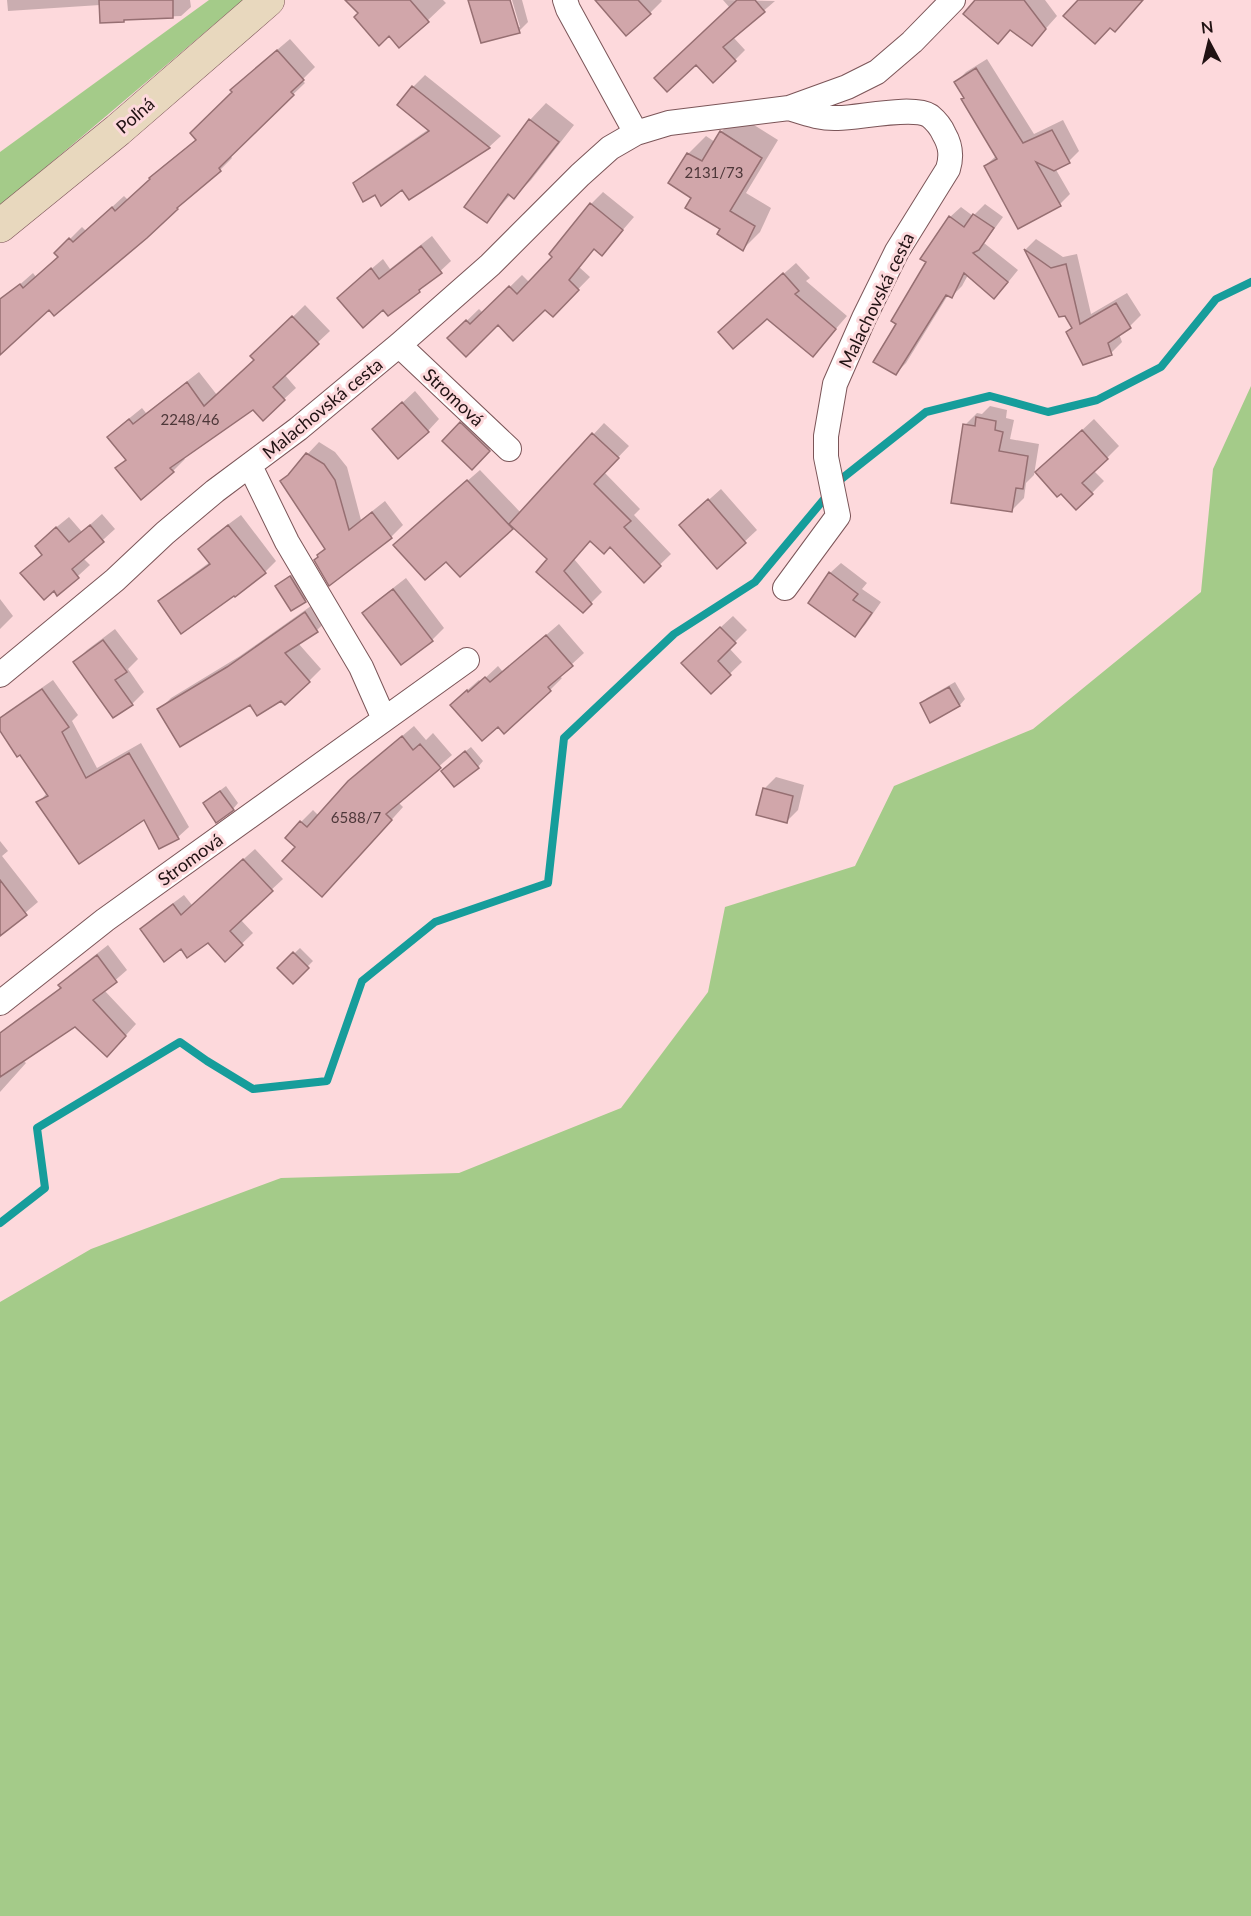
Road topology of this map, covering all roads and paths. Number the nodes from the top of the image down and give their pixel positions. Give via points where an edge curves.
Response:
1 (268, 0) edge
2 (565, 0) edge
3 (953, 0) edge
4 (789, 108) junction
5 (636, 133) junction
6 (0, 226) edge
7 (399, 345) junction
8 (509, 449) dead end
9 (250, 466) junction
10 (785, 588) dead end
11 (467, 660) dead end
12 (0, 675) edge
13 (384, 719) junction
14 (0, 1003) edge

1 - 6 street, Poľná
2 - 5 street
3 - 4 street, Malachovská cesta via 877,72
4 - 5 street, Malachovská cesta via 669,123
4 - 10 street, Malachovská cesta via 836,119 913,111 928,115 940,126 951,156 948,169 897,251 835,384 826,457 838,516
5 - 7 street, Malachovská cesta via 610,148 490,265
7 - 8 street, Stromová
7 - 9 street, Malachovská cesta
9 - 12 street, Malachovská cesta via 215,491
9 - 13 street via 287,542 361,667
11 - 13 street, Stromová
13 - 14 street, Stromová via 105,920

